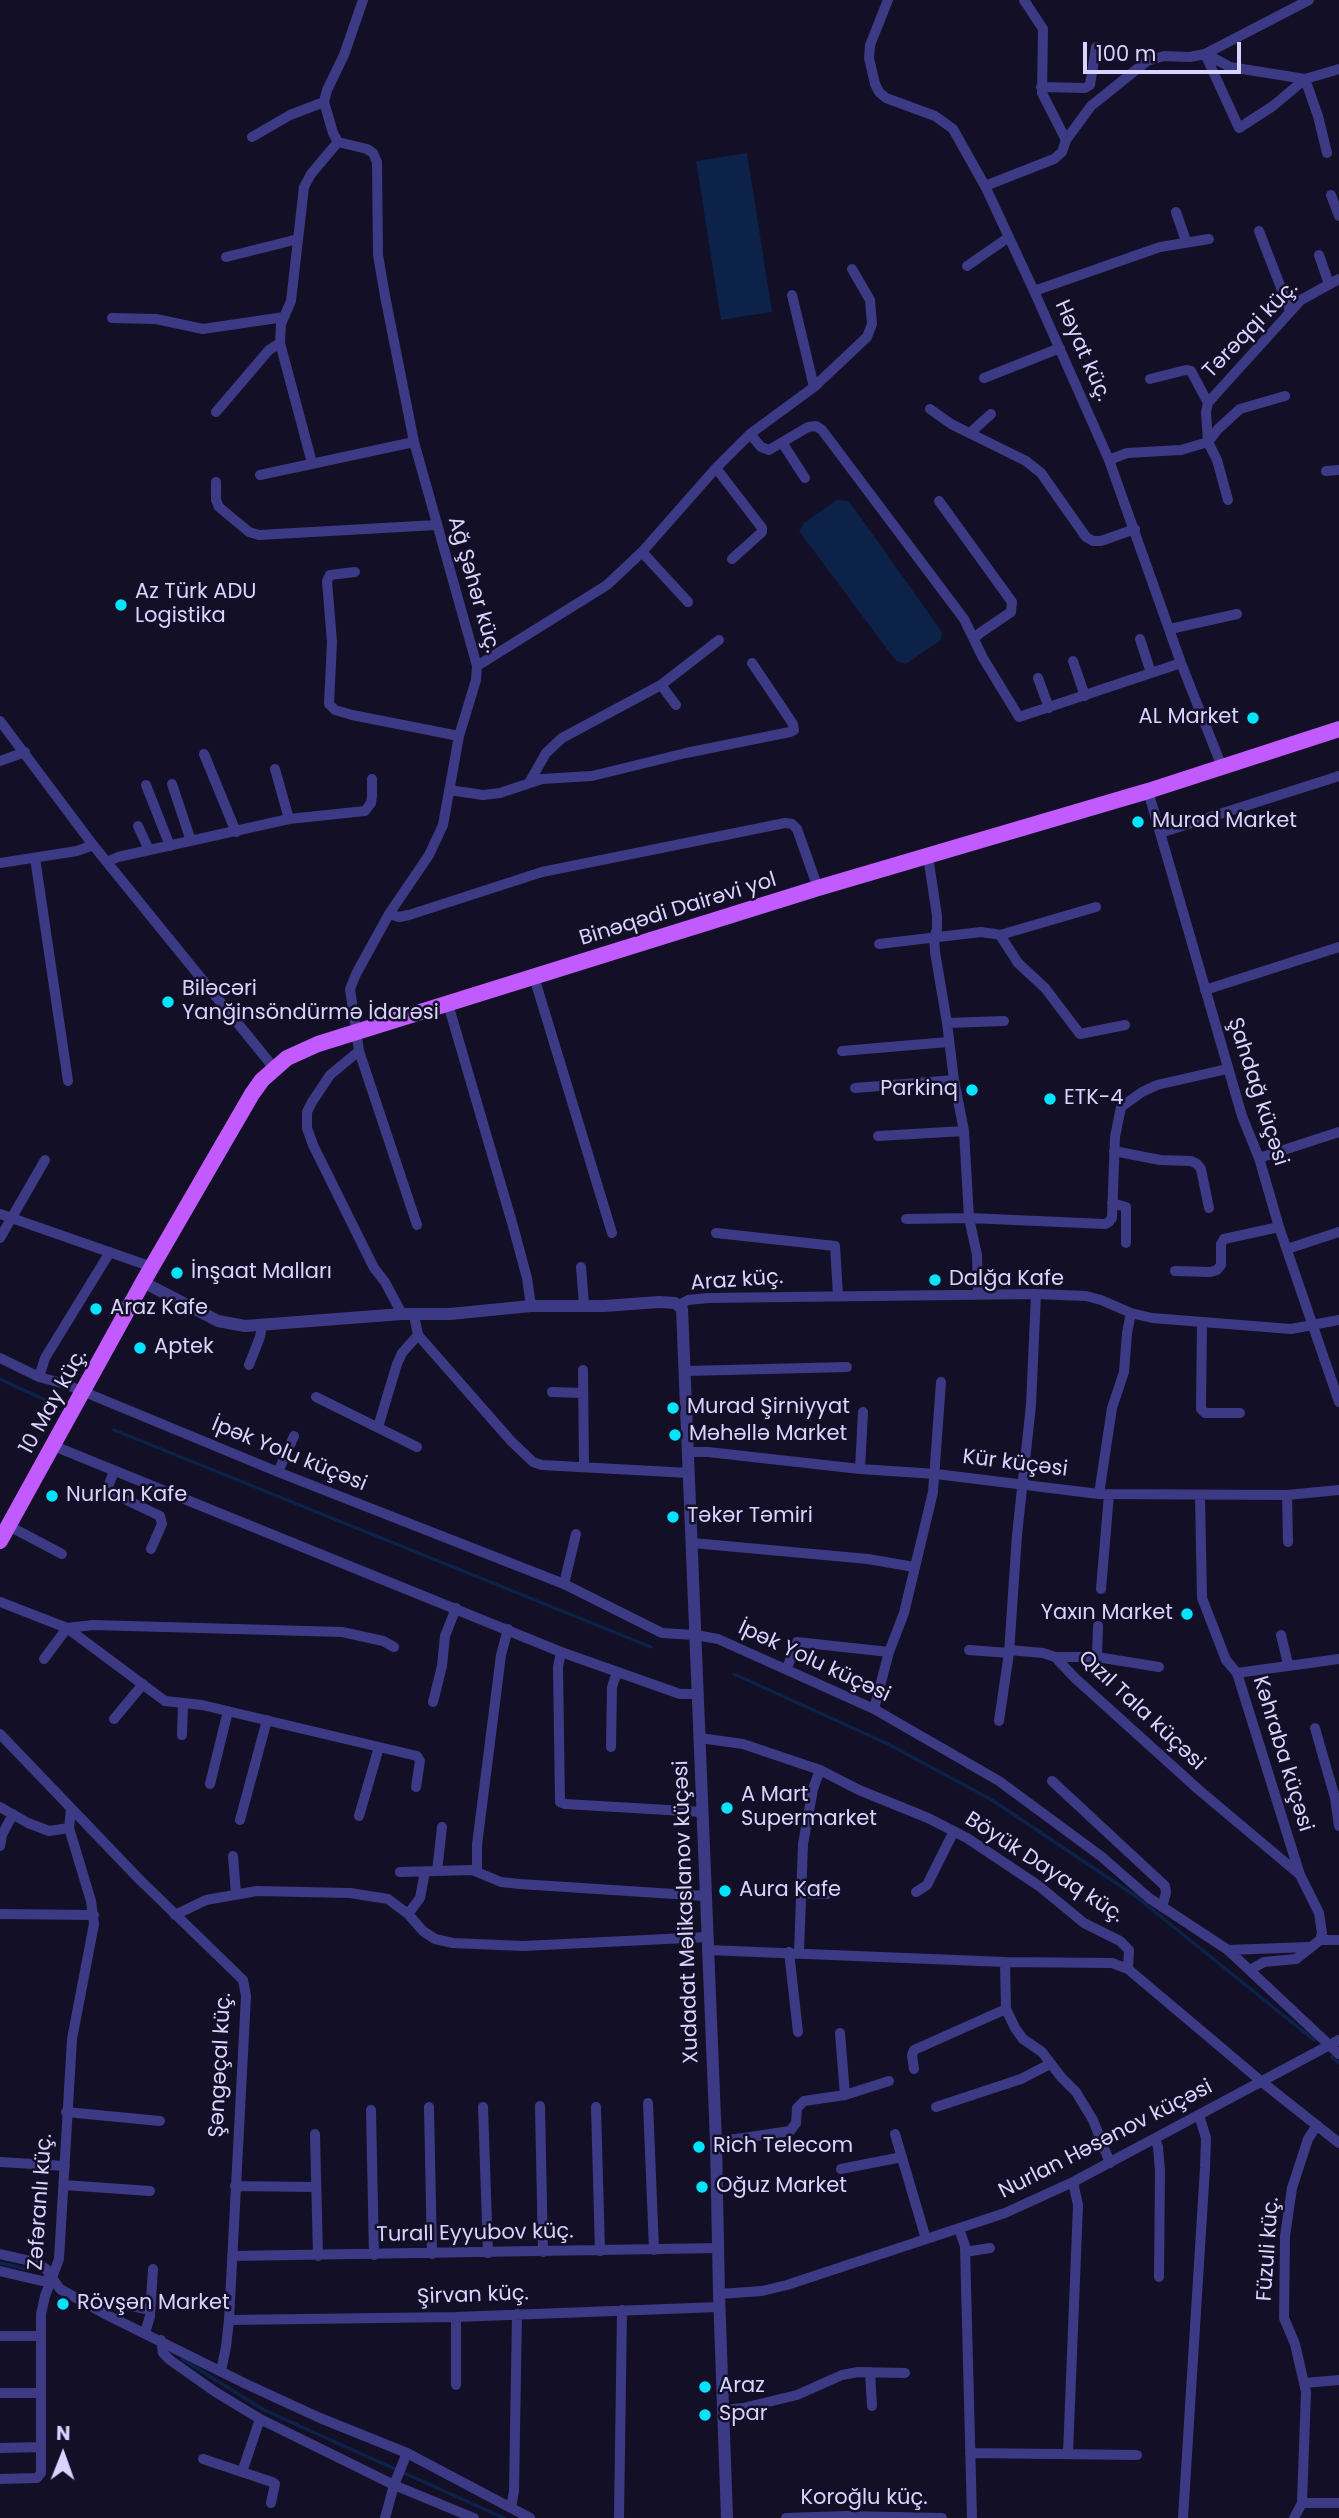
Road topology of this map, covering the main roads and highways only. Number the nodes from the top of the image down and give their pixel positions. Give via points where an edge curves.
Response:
1 (1339, 729) edge
2 (143, 1282) joint
3 (0, 1541) edge

1 - 2 main road, Binəqədi Dairəvi yol via 301,1050 274,1068 252,1094
2 - 3 main road, 10 May küç.

